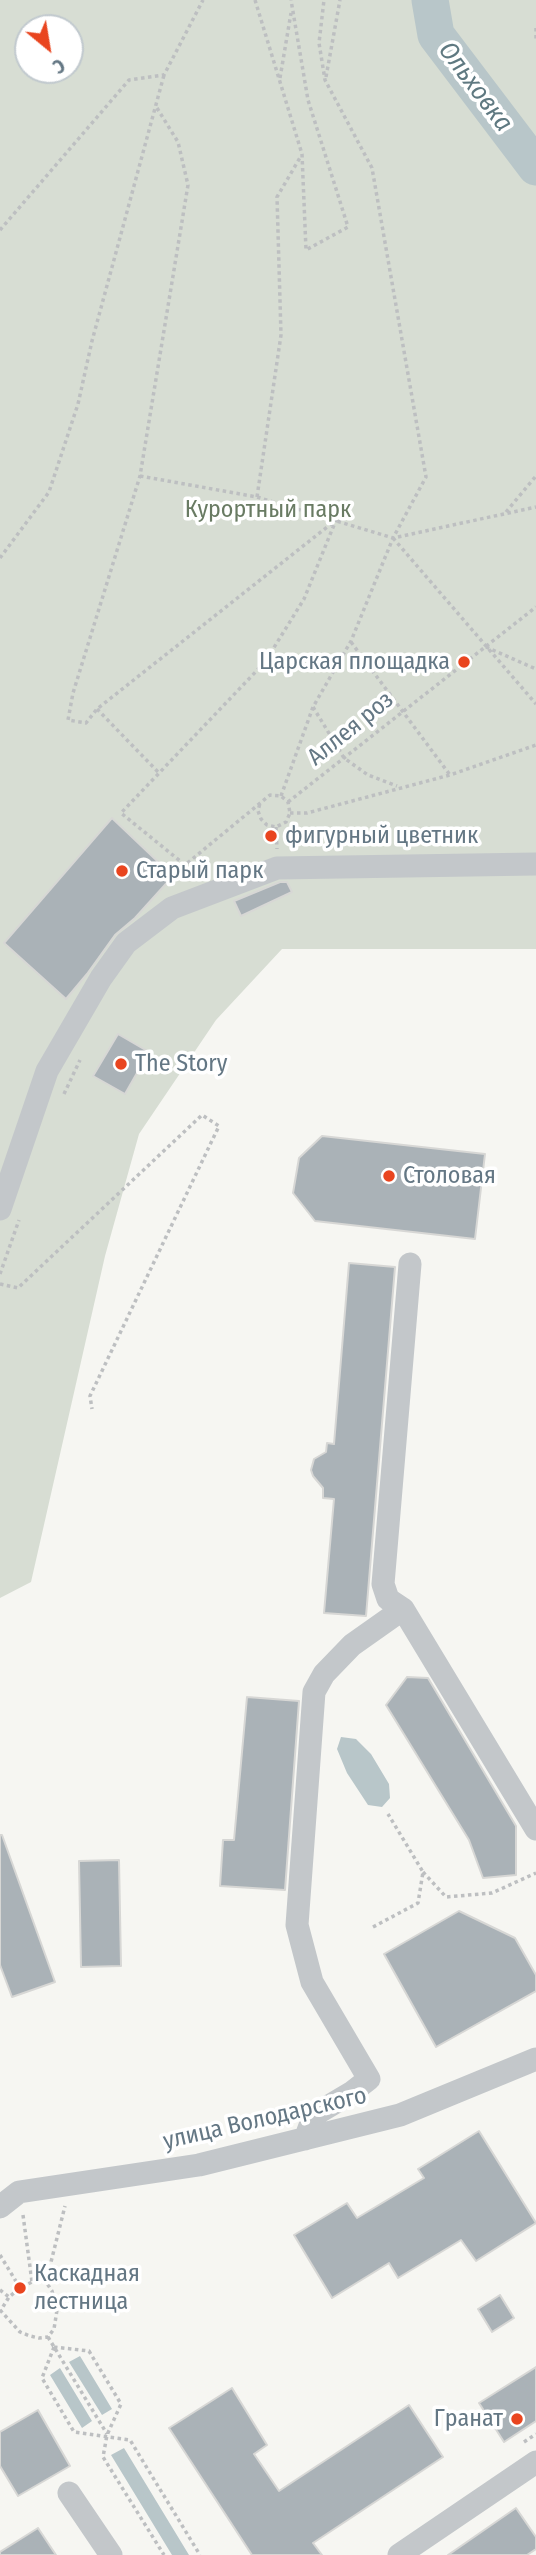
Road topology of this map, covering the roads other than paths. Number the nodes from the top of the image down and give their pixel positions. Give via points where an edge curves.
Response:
1 (536, 864) edge
2 (11, 1209) edge
3 (410, 1264) dead end
4 (403, 1609) junction
5 (536, 1829) edge
6 (536, 2059) edge
7 (305, 2139) junction
8 (0, 2207) edge
9 (536, 2462) edge
10 (69, 2493) dead end
11 (111, 2555) edge
12 (399, 2555) edge

1 - 2 street via 277,868 172,908 126,943 47,1071
3 - 4 street via 383,1584 388,1599
4 - 5 street
4 - 7 street via 352,1645 324,1674 314,1692 297,1925 312,1982 369,2079 314,2115
6 - 7 street, улица Володарского via 400,2115
7 - 8 street, улица Володарского via 199,2165 19,2192
9 - 12 street
10 - 11 street

